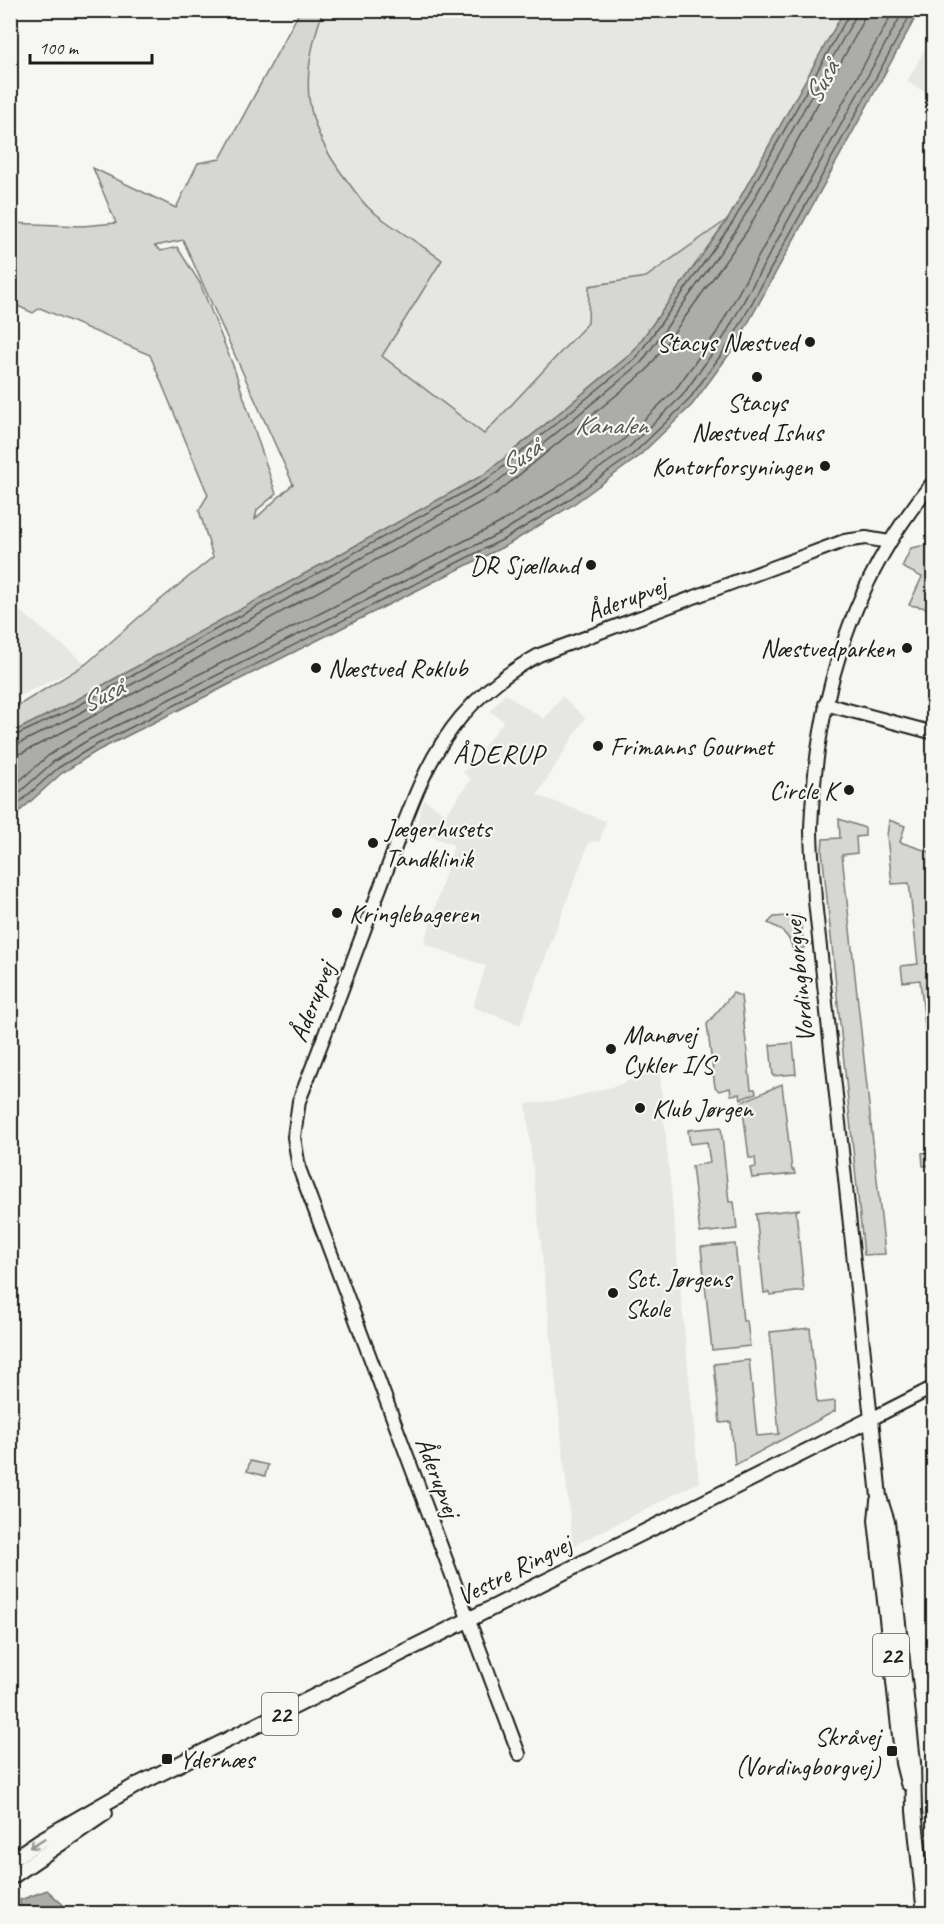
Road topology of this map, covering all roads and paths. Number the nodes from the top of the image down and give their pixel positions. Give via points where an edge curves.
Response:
1 (933, 481) edge
2 (889, 542) junction
3 (825, 704) junction
4 (933, 733) edge
5 (933, 1387) edge
6 (871, 1419) junction
7 (468, 1619) junction
8 (519, 1754) dead end
9 (180, 1765) junction
10 (10, 1861) edge
11 (10, 1878) edge
12 (925, 1914) edge

1 - 2 street, Vordingborgvej
2 - 3 street, Vordingborgvej via 839,650
2 - 7 street, Åderupvej via 866,538 844,541 520,665 460,718 431,764 409,810 299,1101 295,1152
3 - 4 street
3 - 6 street, Vordingborgvej via 811,829 815,901
5 - 6 street
6 - 7 main road, Vestre Ringvej / 22
6 - 12 main road, Vordingborgvej / 22 via 879,1497 878,1543
7 - 8 street, Åderupvej
7 - 9 main road, Vestre Ringvej / 22
9 -> 10 main road, Vestre Ringvej / 22 via 95,1808
9 - 11 main road, Vestre Ringvej / 22

